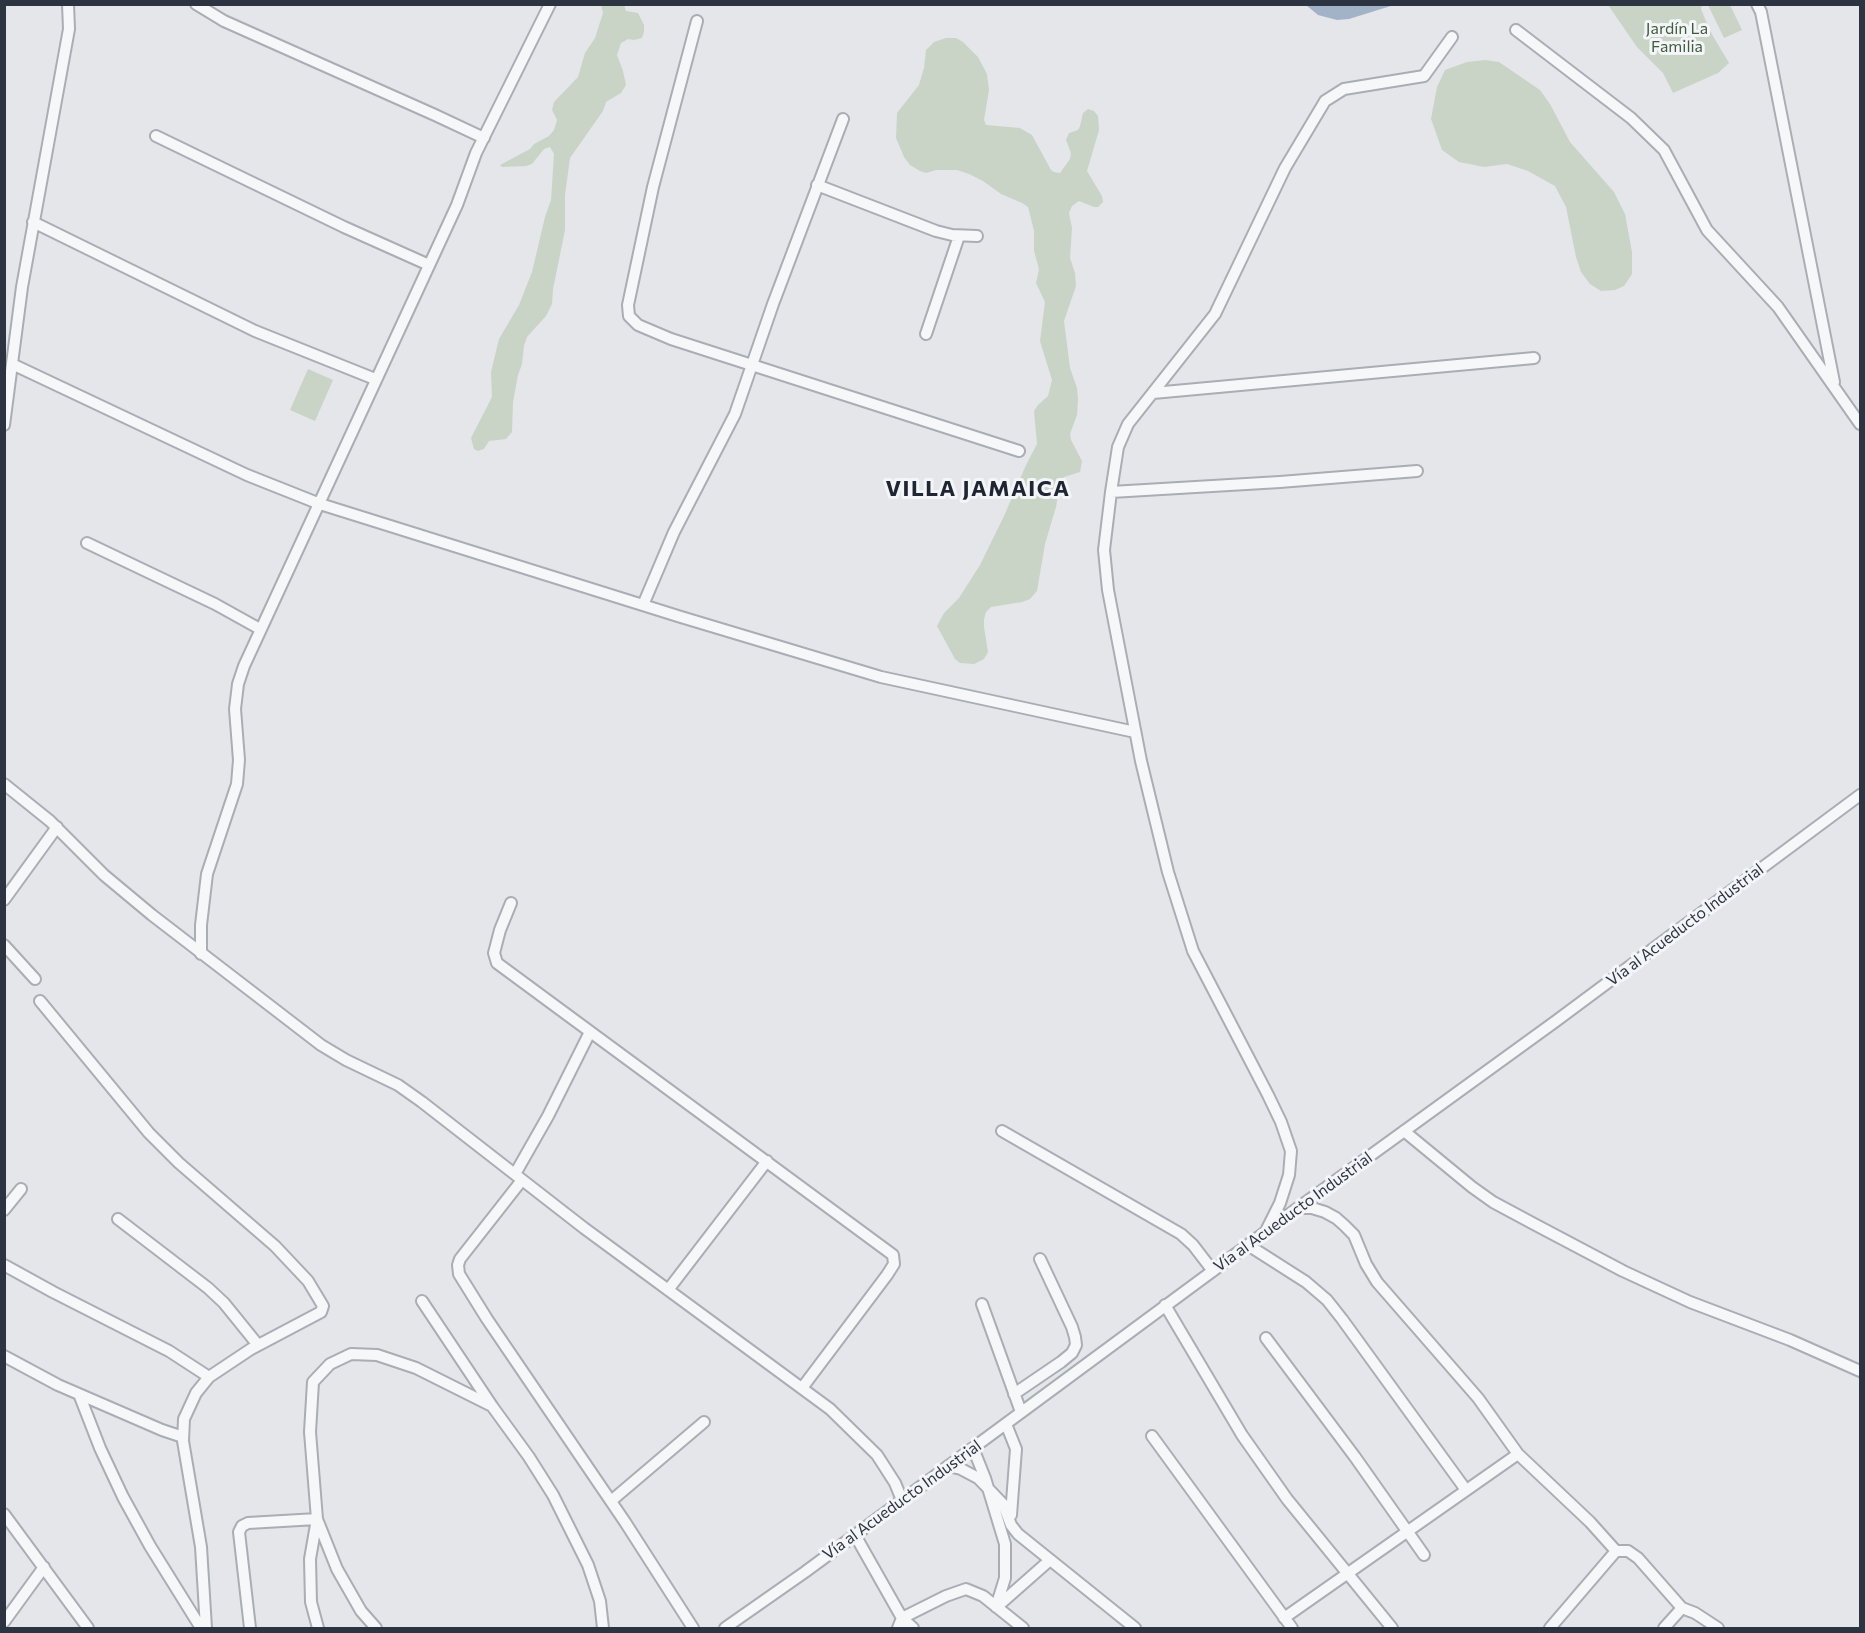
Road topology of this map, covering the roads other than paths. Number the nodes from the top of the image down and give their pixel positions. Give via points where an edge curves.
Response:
1 (68, 4) edge
2 (196, 4) edge
3 (550, 4) edge
4 (1757, 4) edge
5 (1766, 4) edge
6 (1762, 18) junction
7 (697, 21) dead end
8 (1516, 30) dead end
9 (1452, 37) dead end
10 (843, 119) dead end
11 (156, 136) dead end
12 (484, 138) junction
13 (817, 185) junction
14 (33, 222) junction
15 (959, 236) junction
16 (977, 236) dead end
17 (429, 265) junction
18 (926, 334) dead end
19 (1534, 358) dead end
20 (12, 364) junction
21 (753, 365) junction
22 (375, 379) junction
23 (1835, 388) junction
24 (1153, 393) junction
25 (1860, 424) edge
26 (4, 425) edge
27 (1019, 451) dead end
28 (1417, 471) dead end
29 (1111, 492) junction
30 (320, 504) junction
31 (87, 543) dead end
32 (643, 605) junction
33 (260, 629) junction
34 (1135, 732) junction
35 (4, 784) edge
36 (1860, 795) edge
37 (57, 827) junction
38 (4, 900) edge
39 (511, 903) dead end
40 (4, 945) edge
41 (201, 954) junction
42 (35, 979) dead end
43 (40, 1001) dead end
44 (590, 1032) junction
45 (1002, 1131) dead end
46 (1404, 1131) junction
47 (767, 1161) junction
48 (518, 1177) junction
49 (21, 1189) dead end
50 (1298, 1208) junction
51 (4, 1210) edge
52 (117, 1219) dead end
53 (1266, 1232) junction
54 (1248, 1245) junction
55 (1040, 1259) dead end
56 (4, 1265) edge
57 (1213, 1271) junction
58 (668, 1290) junction
59 (422, 1301) dead end
60 (982, 1304) dead end
61 (1165, 1305) junction
62 (1266, 1338) dead end
63 (258, 1346) junction
64 (4, 1356) edge
65 (1860, 1371) edge
66 (209, 1377) junction
67 (802, 1388) junction
68 (79, 1394) junction
69 (1014, 1394) junction
70 (492, 1406) junction
71 (1021, 1412) junction
72 (704, 1422) dead end
73 (1006, 1424) junction
74 (1152, 1436) dead end
75 (183, 1437) junction
76 (973, 1448) junction
77 (1518, 1454) junction
78 (948, 1466) junction
79 (988, 1488) junction
80 (1466, 1490) junction
81 (902, 1500) junction
82 (610, 1501) junction
83 (4, 1514) edge
84 (317, 1519) junction
85 (1011, 1525) junction
86 (1408, 1532) junction
87 (855, 1535) junction
88 (1005, 1544) junction
89 (1616, 1551) junction
90 (1424, 1555) dead end
91 (1050, 1560) junction
92 (44, 1567) junction
93 (1347, 1574) junction
94 (996, 1607) junction
95 (1682, 1608) junction
96 (1284, 1618) junction
97 (4, 1622) edge
98 (900, 1623) edge
99 (88, 1629) edge
100 (201, 1629) edge
101 (206, 1629) edge
102 (250, 1629) edge
103 (318, 1629) edge
104 (376, 1629) edge
105 (603, 1629) edge
106 (693, 1629) edge
107 (725, 1629) edge
108 (913, 1629) edge
109 (1023, 1629) edge
110 (1135, 1629) edge
111 (1292, 1629) edge
112 (1392, 1629) edge
113 (1550, 1629) edge
114 (1664, 1629) edge
115 (1719, 1629) edge

1 - 14 street via 66,47
2 - 12 street via 224,21
3 - 12 street
4 - 6 street
5 - 6 street
6 - 23 street
7 - 21 street via 627,311 646,329
8 - 23 street via 1631,118 1664,150 1707,230 1778,307
9 - 24 street via 1424,76 1344,89 1325,101 1285,168 1215,314
10 - 13 street
11 - 17 street
12 - 17 street
13 - 15 street via 936,231
13 - 21 street
14 - 20 street
14 - 22 street via 255,331
15 - 16 street
15 - 18 street
17 - 22 street
19 - 24 street
20 - 26 street
20 - 30 street
21 - 27 street
21 - 32 street via 725,436 674,532
22 - 30 street
23 - 25 street
24 - 29 street via 1122,436
28 - 29 street
29 - 34 street via 1105,570
30 - 32 street
30 - 33 street
31 - 33 street
32 - 34 street via 881,677
33 - 41 street via 238,684 237,784 207,874
34 - 53 street via 1168,872 1193,951 1268,1095 1291,1151 1289,1175
35 - 37 street
36 - 46 street, Vía al Acueducto Industrial
37 - 38 street
37 - 41 street via 104,875
39 - 44 street via 494,953 497,963
40 - 42 street
41 - 48 street via 321,1045 398,1085
43 - 63 street via 149,1133 275,1246 316,1292 323,1310
44 - 47 street
44 - 48 street
45 - 57 street via 1181,1234
46 - 50 street, Vía al Acueducto Industrial
46 - 65 street via 1493,1202 1623,1271
47 - 58 street
47 - 67 street via 895,1259
48 - 58 street
48 - 82 street via 460,1259 459,1274
49 - 51 street
50 - 53 street, Vía al Acueducto Industrial
50 - 77 street via 1312,1208 1336,1218 1354,1235 1377,1282 1478,1398
52 - 63 street via 224,1303
53 - 54 street, Vía al Acueducto Industrial
54 - 57 street, Vía al Acueducto Industrial
54 - 80 street via 1327,1300
55 - 69 street via 1072,1327 1076,1346 1061,1362
56 - 66 street via 169,1351
57 - 61 street, Vía al Acueducto Industrial
58 - 67 street
59 - 70 street
60 - 69 street
61 - 71 street, Vía al Acueducto Industrial
61 - 93 street via 1242,1435
62 - 86 street
63 - 66 street
64 - 68 street
66 - 75 street via 186,1412
67 - 81 street via 845,1422 877,1455
68 - 75 street
68 - 100 street via 123,1497
69 - 71 street
70 - 84 street via 416,1368 376,1355 351,1354 330,1364 313,1382 310,1432
70 - 105 street via 553,1495 588,1565 600,1601
71 - 73 street, Vía al Acueducto Industrial
72 - 82 street
73 - 76 street, Vía al Acueducto Industrial
73 - 85 street via 1016,1449
74 - 96 street
75 - 101 street via 201,1547
76 - 78 street, Vía al Acueducto Industrial
76 - 79 street
77 - 80 street
77 - 89 street
78 - 79 street via 970,1473
78 - 81 street, Vía al Acueducto Industrial
79 - 85 street via 1003,1504
79 - 88 street
80 - 86 street
81 - 87 street, Vía al Acueducto Industrial
82 - 106 street
83 - 92 street
84 - 102 street via 242,1526 239,1532
84 - 103 street via 310,1560 311,1602
84 - 104 street via 337,1569
85 - 88 street
85 - 91 street
86 - 90 street
86 - 93 street
87 - 98 street
87 - 107 street, Vía al Acueducto Industrial
88 - 94 street via 1005,1578
89 - 95 street via 1628,1551 1638,1558
89 - 113 street
91 - 94 street
91 - 110 street
92 - 97 street
92 - 99 street
93 - 96 street
93 - 112 street
94 - 98 street via 966,1589
94 - 109 street
95 - 114 street
95 - 115 street
96 - 111 street
98 - 108 street

